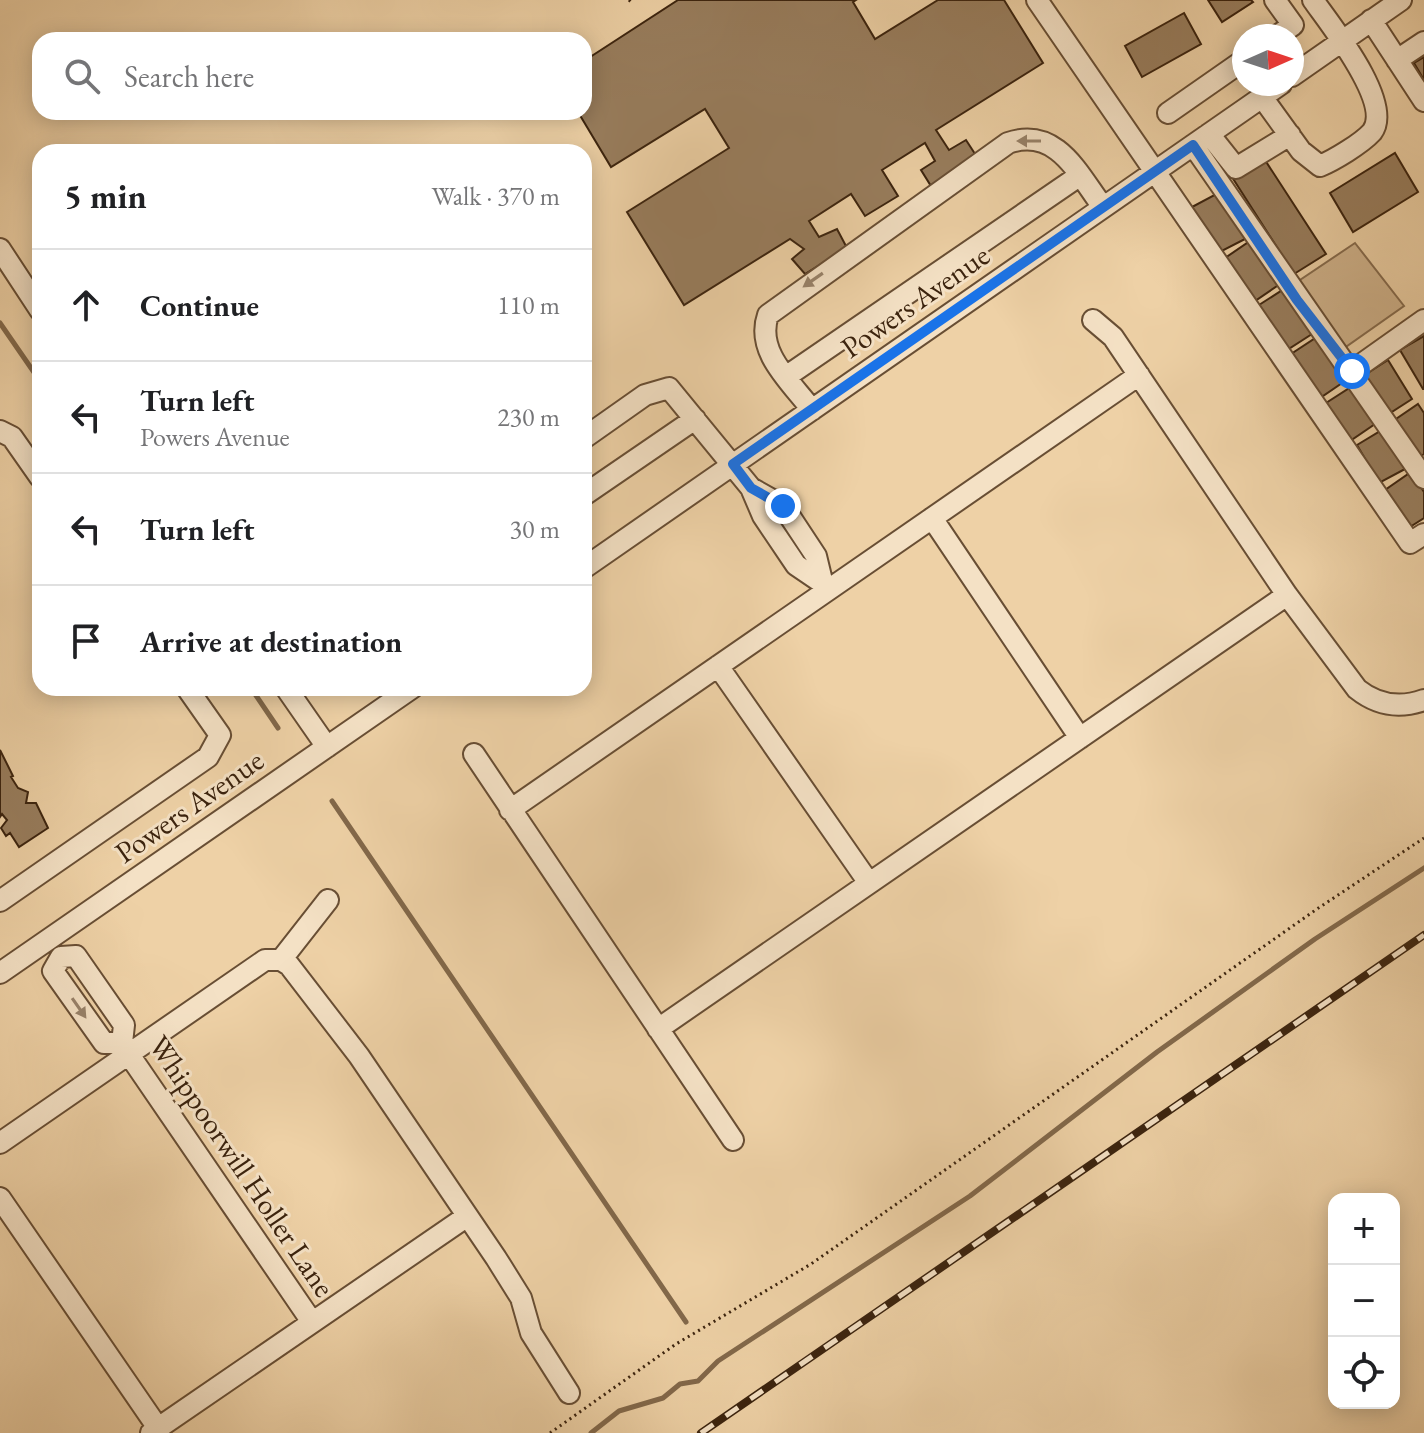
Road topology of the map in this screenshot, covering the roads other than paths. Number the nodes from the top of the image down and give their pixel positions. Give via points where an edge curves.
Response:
1 (1037, 0) edge
2 (1275, 0) edge
3 (1313, 0) edge
4 (1401, 0) edge
5 (1371, 20) junction
6 (1292, 24) edge
7 (1342, 41) junction
8 (1424, 42) edge
9 (1397, 60) junction
10 (1232, 68) edge
11 (1304, 68) edge
12 (1262, 97) joint
13 (1424, 101) edge
14 (1168, 113) dead end
15 (1290, 135) junction
16 (1201, 140) junction
17 (1156, 171) junction
18 (1079, 176) junction
19 (1103, 207) junction
20 (0, 249) edge
21 (32, 298) edge
22 (1093, 320) dead end
23 (1424, 320) edge
24 (1352, 371) junction
25 (1139, 375) junction
26 (787, 376) junction
27 (812, 410) junction
28 (695, 419) junction
29 (0, 431) edge
30 (592, 432) edge
31 (733, 464) junction
32 (32, 466) edge
33 (1424, 478) edge
34 (592, 490) edge
35 (932, 518) junction
36 (1424, 534) edge
37 (592, 562) edge
38 (824, 586) junction
39 (1287, 595) junction
40 (718, 666) junction
41 (193, 696) edge
42 (295, 696) edge
43 (400, 696) edge
44 (1424, 700) edge
45 (1080, 738) junction
46 (327, 747) junction
47 (474, 754) dead end
48 (510, 810) junction
49 (869, 883) junction
50 (328, 900) dead end
51 (0, 901) edge
52 (49, 939) junction
53 (281, 960) junction
54 (0, 973) edge
55 (658, 1029) junction
56 (125, 1048) junction
57 (733, 1140) dead end
58 (0, 1143) edge
59 (0, 1198) edge
60 (466, 1217) junction
61 (312, 1322) junction
62 (569, 1393) dead end
63 (154, 1430) edge

1 - 17 street
2 - 6 street
3 - 7 street
4 - 5 street
5 - 7 street
5 - 9 street
7 - 11 street
7 - 15 street via 1372,97 1372,131 1320,166
8 - 9 street
9 - 13 street
10 - 14 street
12 - 15 street
12 - 16 street, Powers Avenue
15 - 16 street via 1236,168
16 - 17 street, Powers Avenue
16 - 24 street via 1297,300
17 - 19 street, Powers Avenue
17 - 36 street via 1410,543
18 - 19 street
18 - 26 street
18 -> 26 street via 1055,145 1023,138 1008,143 768,315 764,340
19 - 27 street, Powers Avenue
20 - 21 street
22 - 25 street via 1113,337
23 - 24 street
24 - 33 street
25 - 35 street
25 - 39 street
26 - 27 street
27 - 31 street, Powers Avenue
28 - 30 street via 669,388 645,395
28 - 31 street
28 - 34 street
29 - 32 street via 12,437
31 - 37 street, Powers Avenue
31 - 38 street via 796,565
35 - 38 street
35 - 45 street
38 - 40 street
39 - 44 street via 1357,689 1372,701 1396,706
39 - 45 street
40 - 48 street
40 - 49 street
41 - 51 street via 220,735 208,757
42 - 46 street
43 - 46 street, Powers Avenue
45 - 49 street
46 - 52 street, Powers Avenue
47 - 48 street
48 - 55 street
49 - 55 street
50 - 53 street
52 - 54 street, Powers Avenue
52 - 56 street, Whippoorwill Holler Lane via 61,957 53,971 104,1043
53 - 56 street via 265,960
53 - 60 street via 359,1056
55 - 57 street
56 - 58 street
56 - 61 street, Whippoorwill Holler Lane
59 - 63 street
60 - 61 street
60 - 62 street via 521,1298 531,1333
61 - 63 street

